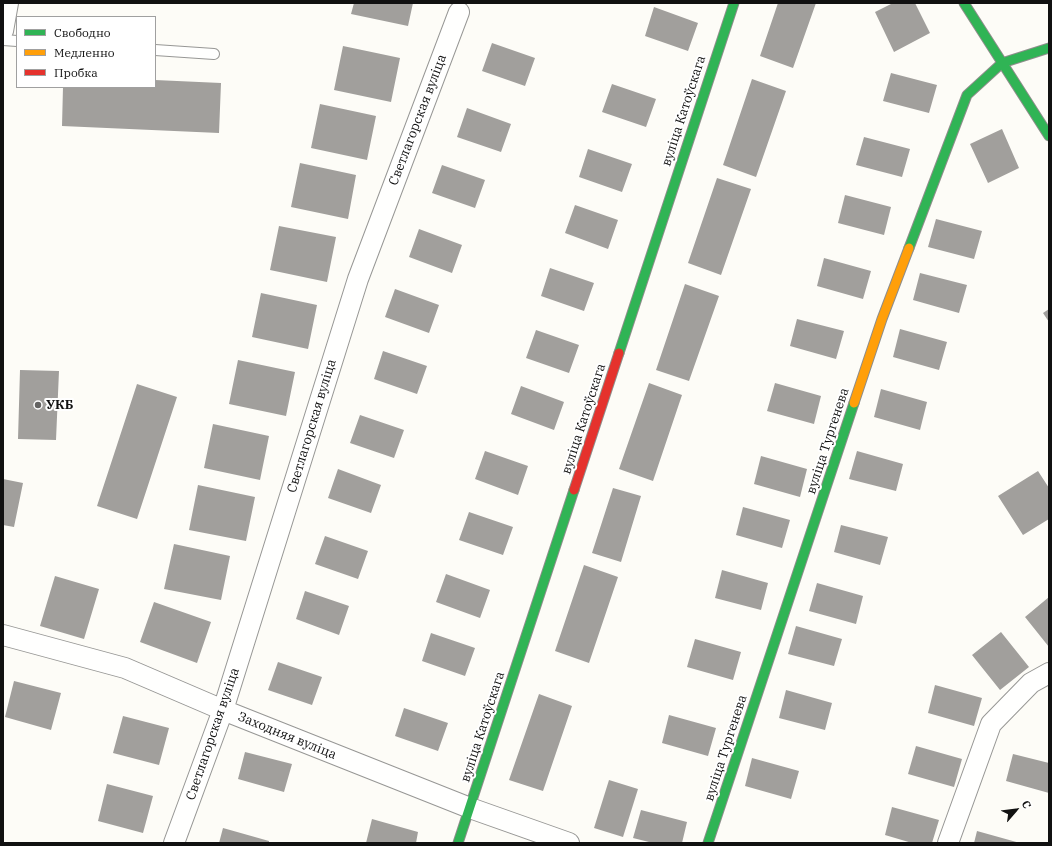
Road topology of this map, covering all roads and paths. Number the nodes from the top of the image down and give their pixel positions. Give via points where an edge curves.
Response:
1 (8, 3) edge
2 (734, 3) edge
3 (964, 3) edge
4 (459, 12) dead end
5 (3, 31) edge
6 (3, 40) edge
7 (16, 41) edge
8 (1049, 48) edge
9 (156, 50) edge
10 (214, 54) dead end
11 (1002, 64) junction
12 (1049, 136) edge
13 (3, 635) edge
14 (1049, 673) edge
15 (223, 710) junction
16 (470, 808) junction
17 (174, 843) edge
18 (458, 843) edge
19 (570, 843) edge
20 (708, 843) edge
21 (948, 843) edge

1 - 5 street
2 - 16 street, вуліца Катоўскага
3 - 11 street
4 - 15 street, Светлагорская вуліца via 358,280
6 - 7 lane
8 - 11 street
9 - 10 lane
11 - 12 street
11 - 20 street, вуліца Тургенева via 967,95 885,311
13 - 15 street, Заходняя вуліца via 125,668
14 - 21 street via 1031,683 991,724
15 - 16 street, Заходняя вуліца
15 - 17 street, Светлагорская вуліца
16 - 18 street, вуліца Катоўскага
16 - 19 street, Заходняя вуліца

